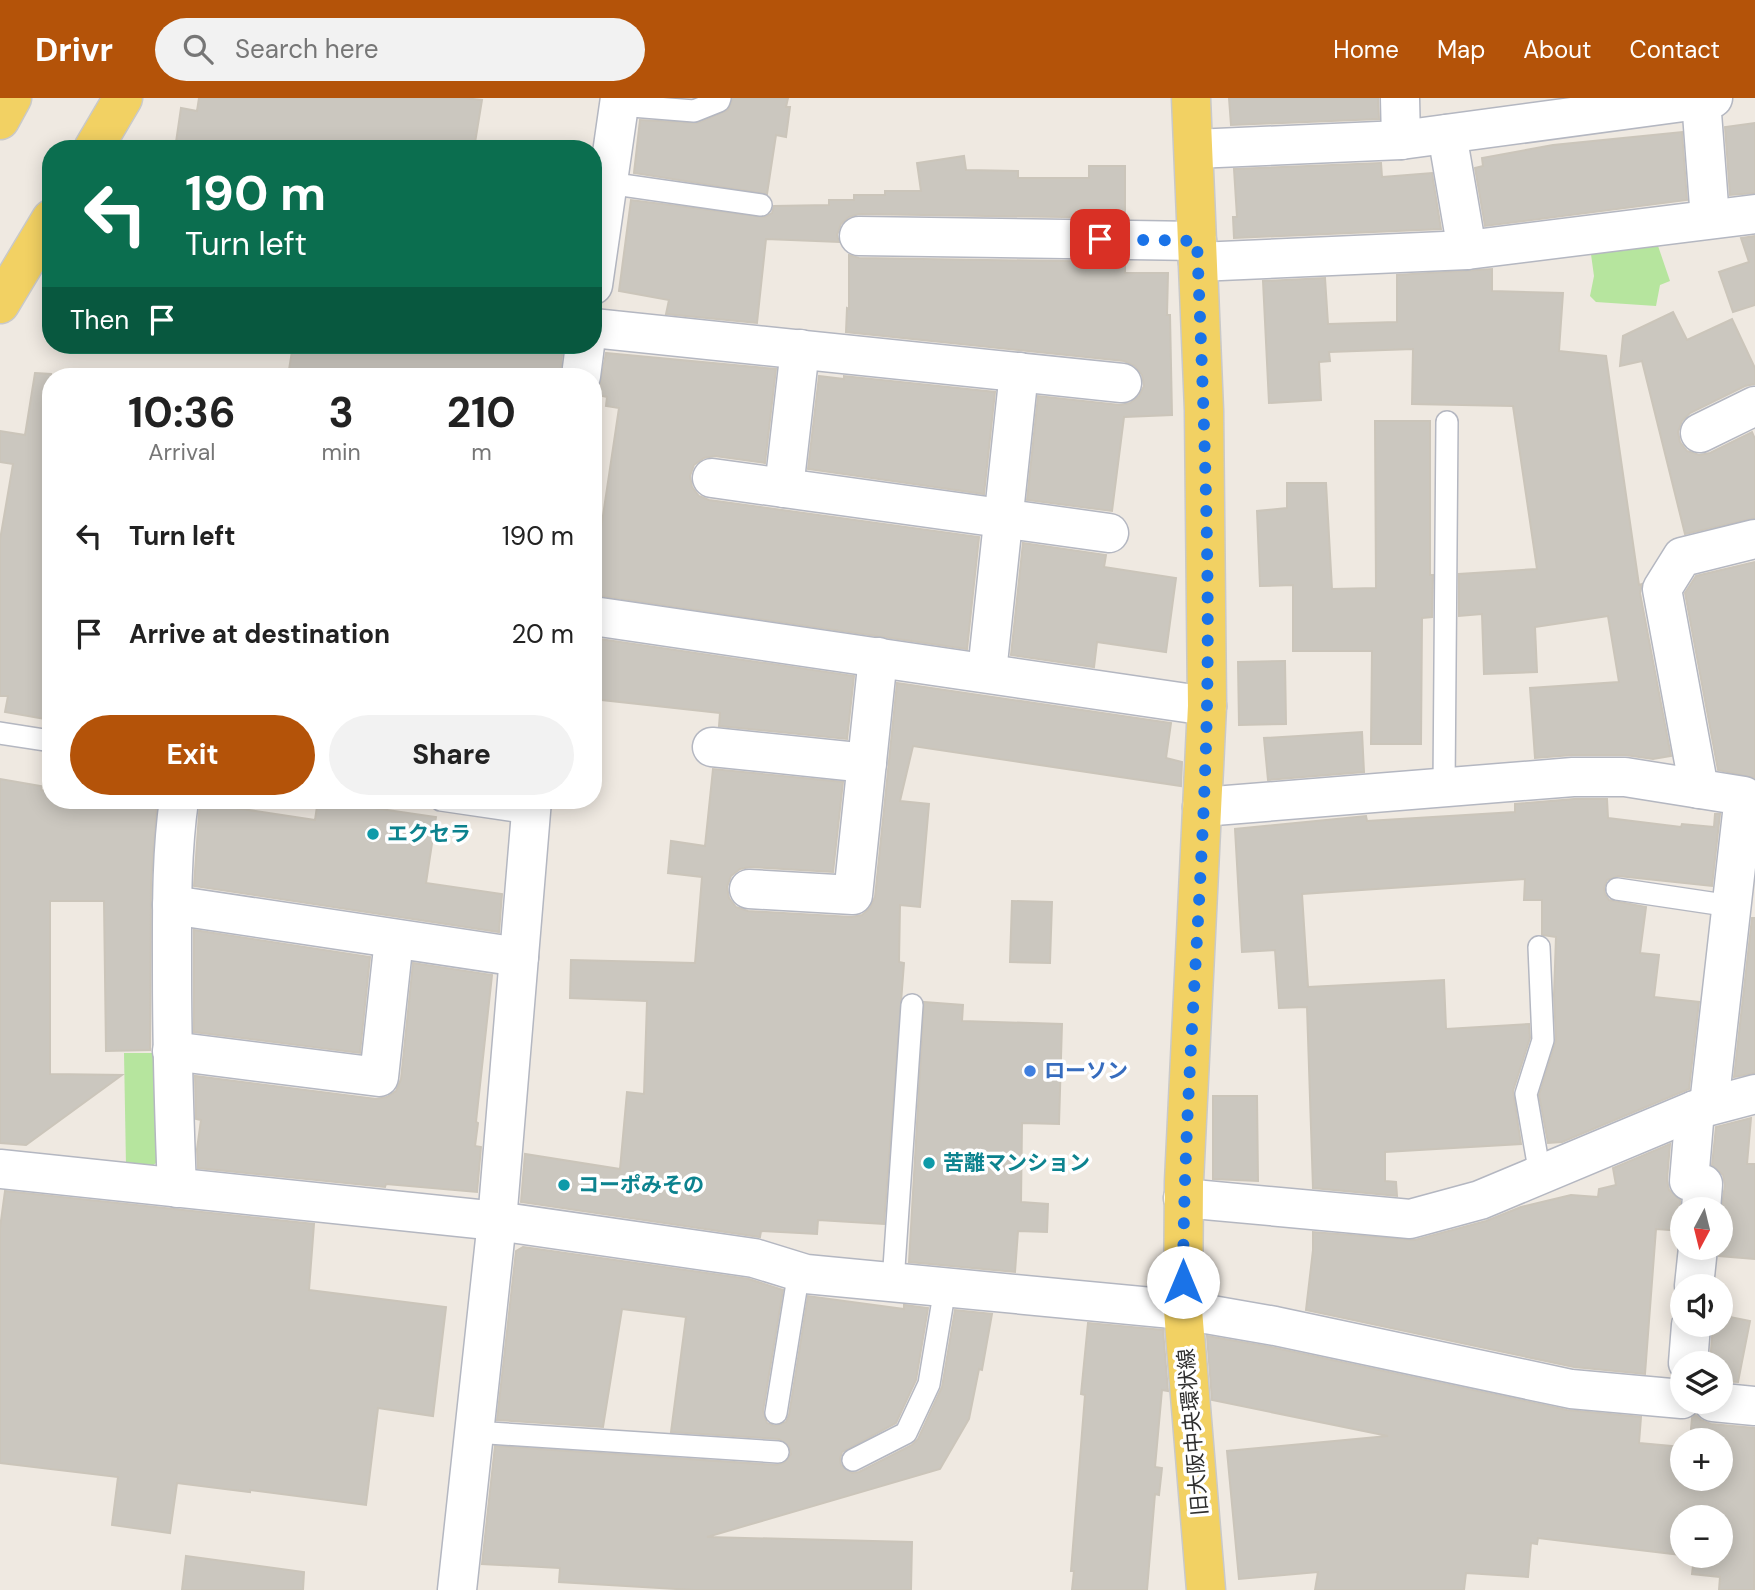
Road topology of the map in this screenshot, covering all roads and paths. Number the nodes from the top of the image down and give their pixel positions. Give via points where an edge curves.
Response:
1 (12, 98) edge
2 (123, 98) edge
3 (720, 98) edge
4 (1191, 98) edge
5 (1401, 98) edge
6 (1707, 99) edge
7 (619, 102) edge
8 (0, 120) edge
9 (1447, 134) junction
10 (98, 140) edge
11 (1401, 140) junction
12 (1194, 149) junction
13 (608, 183) junction
14 (761, 205) dead end
15 (1755, 214) edge
16 (1710, 219) junction
17 (602, 223) edge
18 (42, 234) edge
19 (859, 236) dead end
20 (1467, 250) junction
21 (1197, 251) junction
22 (0, 304) edge
23 (602, 329) edge
24 (800, 349) junction
25 (1019, 372) junction
26 (1122, 383) dead end
27 (1755, 406) edge
28 (1447, 422) dead end
29 (1700, 433) dead end
30 (712, 478) dead end
31 (784, 488) junction
32 (1004, 518) junction
33 (1109, 533) dead end
34 (1755, 539) edge
35 (602, 617) edge
36 (878, 657) junction
37 (987, 672) junction
38 (1207, 706) junction
39 (0, 733) edge
40 (42, 740) edge
41 (712, 747) dead end
42 (867, 763) junction
43 (1444, 788) junction
44 (1699, 789) junction
45 (1749, 796) edge
46 (1202, 807) junction
47 (178, 809) edge
48 (531, 809) edge
49 (749, 889) dead end
50 (1617, 889) dead end
51 (172, 905) junction
52 (1738, 920) edge
53 (394, 939) junction
54 (1539, 947) dead end
55 (519, 957) junction
56 (912, 1005) dead end
57 (173, 1051) junction
58 (1755, 1094) edge
59 (1702, 1108) junction
60 (0, 1169) edge
61 (1540, 1175) junction
62 (177, 1188) junction
63 (1702, 1197) edge
64 (1183, 1198) junction
65 (497, 1221) junction
66 (799, 1272) junction
67 (893, 1282) junction
68 (945, 1288) junction
69 (1183, 1310) junction
70 (1670, 1398) edge
71 (1733, 1404) edge
72 (1755, 1406) edge
73 (776, 1413) dead end
74 (474, 1432) junction
75 (778, 1452) dead end
76 (853, 1460) dead end
77 (457, 1590) edge
78 (1206, 1590) edge

1 - 8 main road
2 - 10 main road
3 - 7 lane via 694,111
4 - 12 main road, 旧大阪中央環状線
5 - 11 street
6 - 9 street
6 - 16 street
7 - 13 street
9 - 11 street
9 - 20 street
11 - 12 street
12 - 21 main road, 旧大阪中央環状線
13 - 14 lane
13 - 17 street
15 - 16 street
16 - 20 street
18 - 22 main road
19 - 21 street
20 - 21 street
21 - 38 main road, 旧大阪中央環状線 via 1204,410
23 - 24 street
24 - 25 street
24 - 31 street
25 - 26 street
25 - 32 street
27 - 29 street
28 - 43 lane
30 - 31 street
31 - 32 street
32 - 33 street
32 - 37 street
34 - 44 street via 1682,557 1662,589
35 - 36 street
36 - 37 street
36 - 42 street
37 - 38 street
38 - 46 main road, 旧大阪中央環状線
39 - 40 lane
41 - 42 street
42 - 49 street via 853,895
43 - 44 street via 1625,777
43 - 46 street
44 - 45 street
45 - 52 street
46 - 64 main road, 旧大阪中央環状線
47 - 51 street
48 - 55 street
50 - 52 lane
51 - 53 street
51 - 57 street
52 - 59 street
53 - 55 street
53 - 57 street via 379,1077
54 - 61 lane via 1543,1040 1526,1094
55 - 65 street
56 - 67 lane
57 - 62 street
58 - 59 street
59 - 61 street
59 - 63 street via 1689,1181 1703,1184
60 - 62 street
61 - 64 street via 1480,1200 1410,1219
62 - 65 street
64 - 69 main road, 旧大阪中央環状線
65 - 66 street via 754,1258
65 - 74 street
66 - 67 street
66 - 73 lane
67 - 68 street
68 - 69 street
68 - 76 lane via 929,1384 906,1433
69 - 70 street via 1571,1389
69 - 78 main road, 旧大阪中央環状線
71 - 72 street
74 - 75 lane
74 - 77 street

